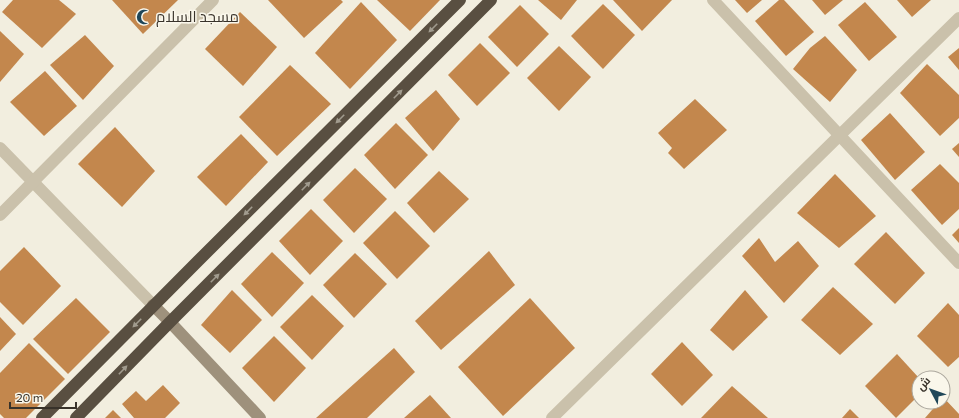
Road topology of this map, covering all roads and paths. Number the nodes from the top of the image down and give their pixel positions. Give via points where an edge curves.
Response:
1 (213, 0) edge
2 (460, 0) edge
3 (491, 0) edge
4 (713, 0) edge
5 (959, 18) edge
6 (841, 136) junction
7 (0, 148) edge
8 (33, 182) junction
9 (0, 215) edge
10 (959, 263) edge
11 (154, 306) junction
12 (170, 322) junction
13 (42, 418) edge
14 (76, 418) edge
15 (260, 418) edge
16 (552, 418) edge

1 - 8 street
2 -> 11 highway
12 -> 3 highway
4 - 6 street
5 - 6 street
6 - 10 street
6 - 16 street
7 - 8 street
8 - 9 street
8 - 11 street
11 - 12 street
11 -> 13 highway
14 -> 12 highway
12 - 15 street

